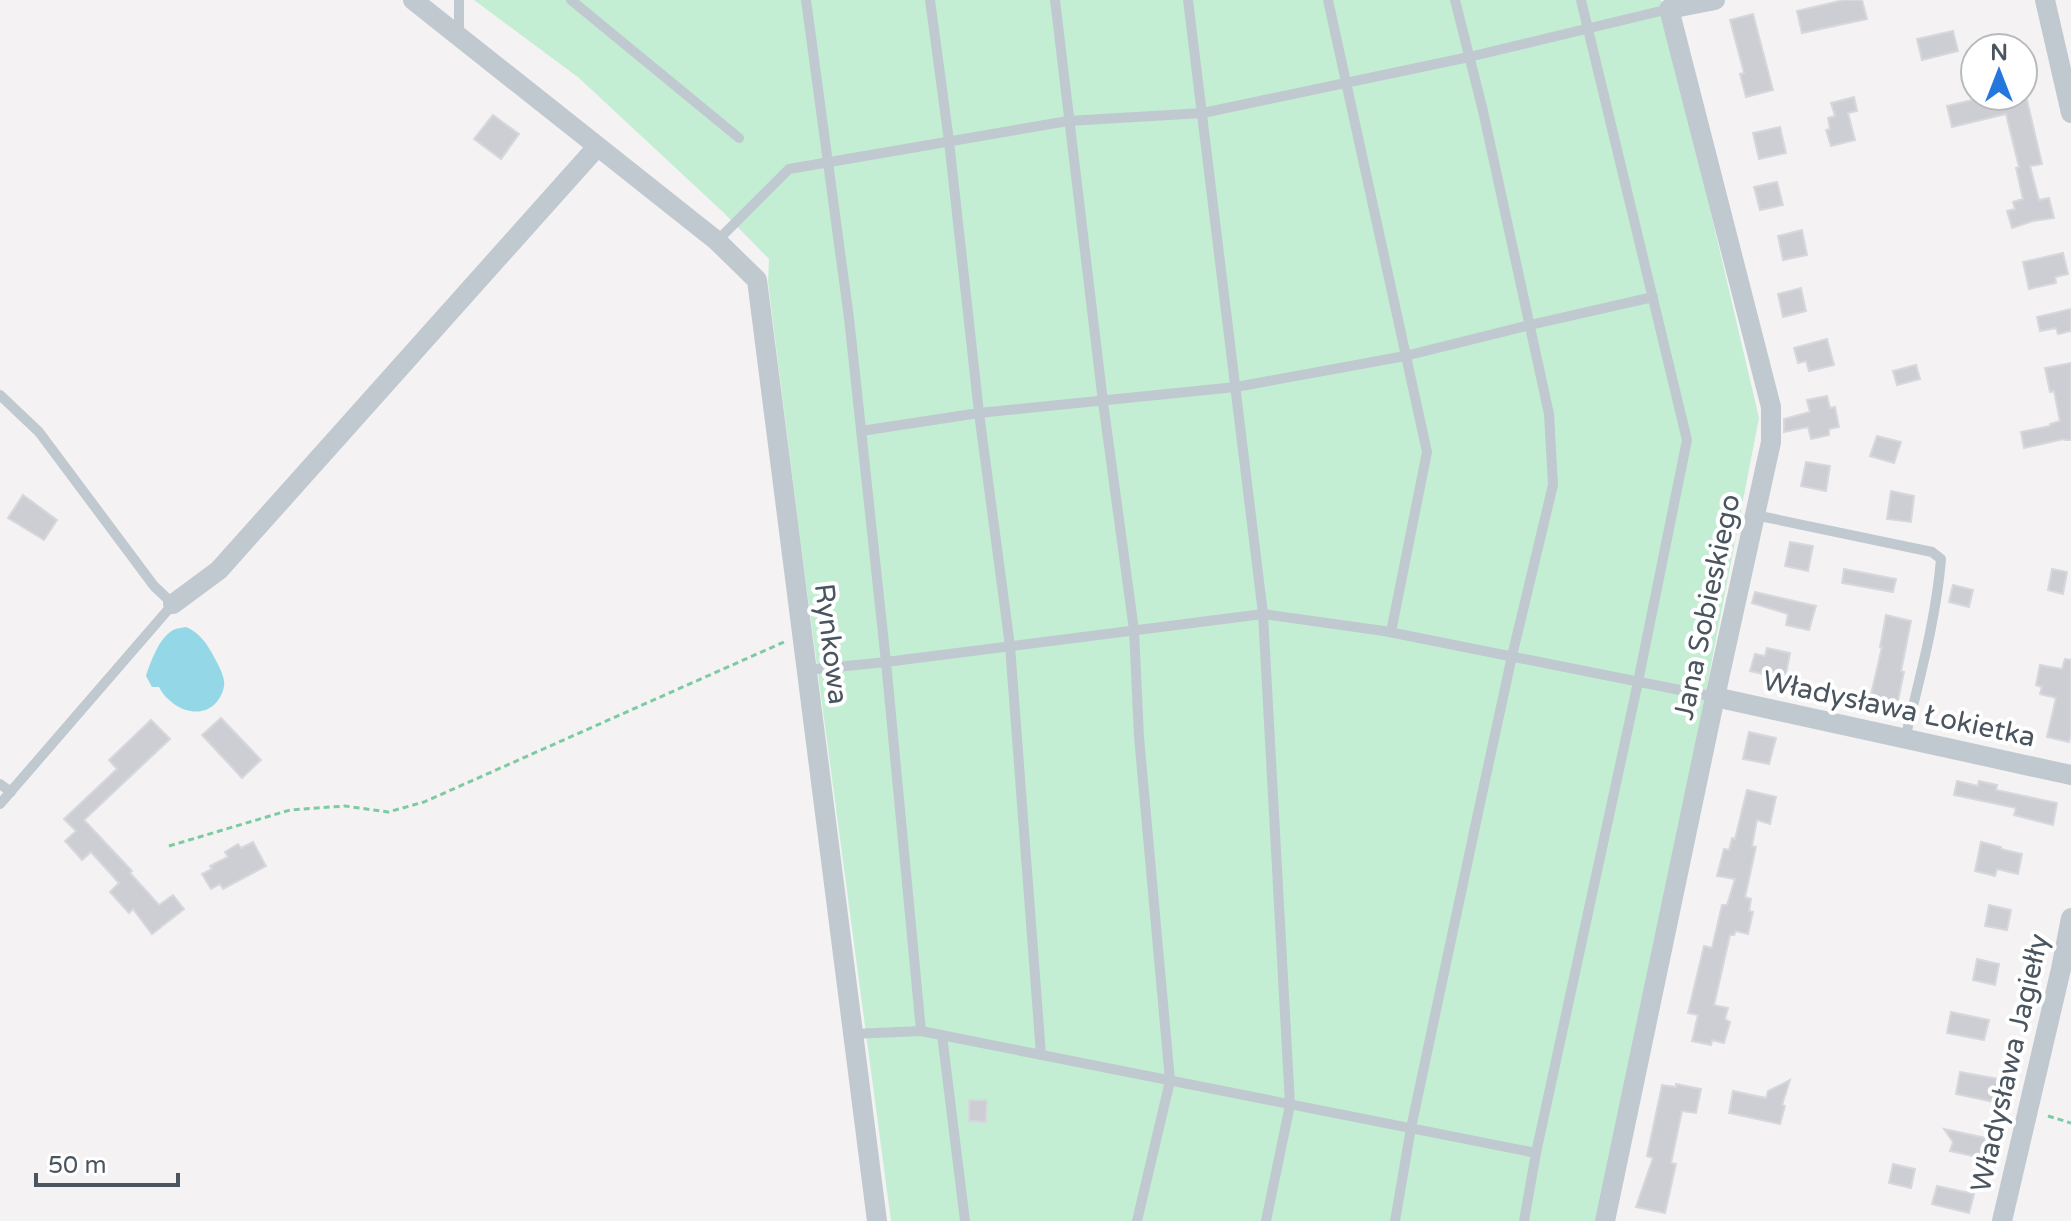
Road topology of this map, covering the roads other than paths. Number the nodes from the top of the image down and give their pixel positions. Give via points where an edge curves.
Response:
1 (413, 0) edge
2 (459, 0) edge
3 (571, 0) edge
4 (806, 0) edge
5 (930, 0) edge
6 (1055, 0) edge
7 (1188, 0) edge
8 (1328, 0) edge
9 (1455, 0) edge
10 (1581, 0) edge
11 (1715, 0) edge
12 (2045, 0) edge
13 (1669, 9) junction
14 (1588, 28) junction
15 (459, 36) junction
16 (1469, 57) junction
17 (1345, 83) junction
18 (1203, 113) junction
19 (2071, 113) edge
20 (1068, 121) junction
21 (739, 138) dead end
22 (949, 141) junction
23 (597, 147) junction
24 (827, 162) junction
25 (717, 241) junction
26 (1653, 297) junction
27 (1530, 325) junction
28 (1405, 356) junction
29 (1236, 387) junction
30 (0, 395) edge
31 (1103, 402) junction
32 (979, 413) junction
33 (861, 431) junction
34 (1755, 515) junction
35 (173, 604) junction
36 (1263, 614) junction
37 (1134, 630) junction
38 (1391, 632) junction
39 (1010, 646) junction
40 (1512, 656) junction
41 (886, 662) junction
42 (806, 670) junction
43 (1638, 682) junction
44 (1715, 697) junction
45 (1905, 739) junction
46 (2071, 775) edge
47 (0, 784) edge
48 (11, 792) junction
49 (0, 804) edge
50 (2071, 918) edge
51 (921, 1031) junction
52 (852, 1034) junction
53 (942, 1035) junction
54 (1041, 1055) junction
55 (1170, 1081) junction
56 (1290, 1105) junction
57 (1411, 1128) junction
58 (1536, 1153) junction
59 (877, 1221) edge
60 (965, 1221) edge
61 (1137, 1221) edge
62 (1266, 1221) edge
63 (1395, 1221) edge
64 (1524, 1221) edge
65 (1605, 1221) edge
66 (2002, 1221) edge

1 - 15 street, Rynkowa
2 - 15 lane
3 - 21 lane
4 - 24 lane
5 - 22 lane
6 - 20 lane
7 - 18 lane
8 - 17 lane
9 - 16 lane
10 - 14 lane
11 - 13 street
12 - 19 street
13 - 14 lane
13 - 34 street, Jana Sobieskiego via 1771,407 1771,442
14 - 16 lane
14 - 26 lane
15 - 23 street, Rynkowa
16 - 17 lane
16 - 27 lane
17 - 18 lane
17 - 28 lane
18 - 20 lane
18 - 29 lane
20 - 22 lane
20 - 31 lane
22 - 24 lane
22 - 32 lane
23 - 25 street, Rynkowa
23 - 35 street via 219,570
24 - 25 lane via 789,169
24 - 33 lane
25 - 42 street, Rynkowa via 757,280
26 - 27 lane
26 - 43 lane via 1687,440
27 - 28 lane
27 - 40 lane via 1549,414 1553,485
28 - 29 lane
28 - 38 lane via 1427,452
29 - 31 lane
29 - 36 lane
30 - 35 lane via 39,432
31 - 32 lane
31 - 37 lane
32 - 33 lane
32 - 39 lane
33 - 41 lane
34 - 44 street, Jana Sobieskiego
34 - 45 lane via 1938,554 1940,578
35 - 48 lane
36 - 37 lane
36 - 38 lane
36 - 56 lane
37 - 39 lane
37 - 55 lane
38 - 40 lane
39 - 41 lane
39 - 54 lane
40 - 43 lane
40 - 57 lane
41 - 42 lane
41 - 51 lane
42 - 52 street, Rynkowa
43 - 44 lane
43 - 58 lane
44 - 45 street, Władysława Łokietka
44 - 65 street, Jana Sobieskiego
45 - 46 street, Władysława Łokietka
47 - 48 lane
48 - 49 lane
50 - 66 street, Władysława Jagiełły
51 - 52 lane
51 - 53 lane
52 - 59 street, Rynkowa
53 - 54 lane
53 - 60 lane
54 - 55 lane
55 - 56 lane
55 - 61 lane
56 - 57 lane
56 - 62 lane
57 - 58 lane
57 - 63 lane
58 - 64 lane

